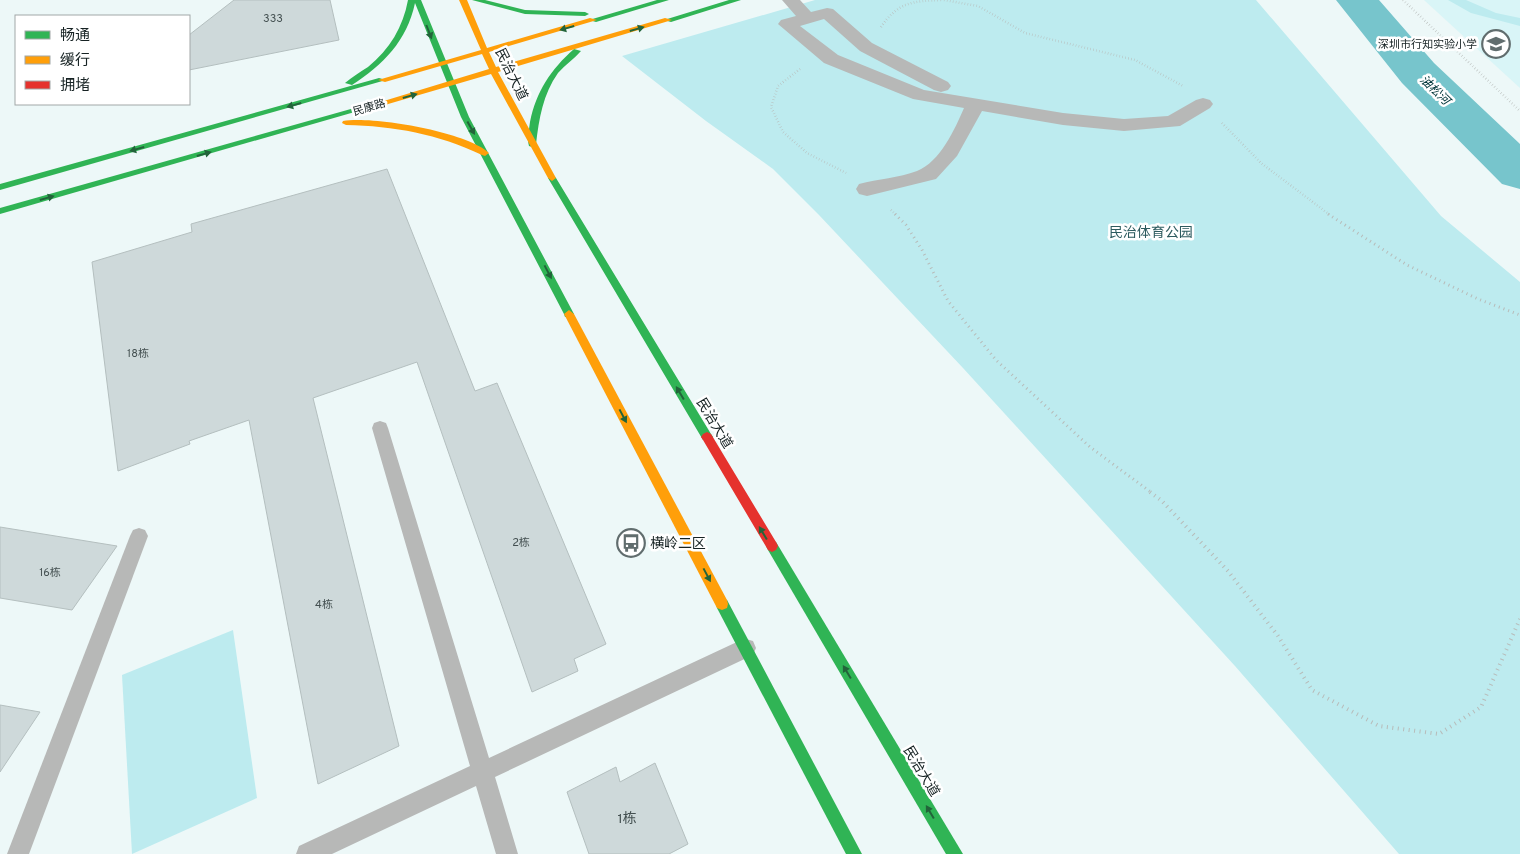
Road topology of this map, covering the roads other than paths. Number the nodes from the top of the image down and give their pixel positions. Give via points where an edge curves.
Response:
1 (412, 0) edge
2 (417, 0) edge
3 (463, 0) edge
4 (476, 0) edge
5 (665, 0) edge
6 (737, 0) edge
7 (791, 0) edge
8 (624, 12) junction
9 (807, 18) junction
10 (590, 43) junction
11 (484, 51) junction
12 (442, 63) junction
13 (494, 72) junction
14 (450, 84) junction
15 (326, 96) junction
16 (976, 103) junction
17 (1204, 104) road end
18 (307, 125) junction
19 (532, 144) junction
20 (485, 153) junction
21 (0, 187) edge
22 (867, 189) road end
23 (0, 211) edge
24 (380, 428) dead end
25 (139, 536) dead end
26 (746, 648) junction
27 (482, 772) junction
28 (18, 854) edge
29 (307, 854) edge
30 (507, 854) edge
31 (854, 854) edge
32 (955, 854) edge

1 - 15 main road via 407,21 384,57 355,81
2 -> 12 main road
3 - 11 main road, 民治大道
4 - 8 main road via 525,12
5 - 8 main road, 民康路
10 -> 6 main road, 民康路
7 - 9 street
8 -> 11 main road, 民康路
9 - 16 street via 827,13 866,47
9 - 16 street via 787,24 831,59 920,95
10 - 13 main road, 民康路
10 - 19 main road via 570,56 545,84 535,112
11 - 12 main road, 民康路
11 - 13 main road, 民治大道
12 - 14 main road
12 - 15 main road, 民康路
13 - 14 main road, 民康路
13 - 19 main road, 民治大道
18 -> 14 main road, 民康路
14 -> 20 main road
15 -> 21 main road, 民康路
16 - 17 street via 1064,120 1124,125 1172,122
16 - 22 street via 968,124 950,152 928,174
18 - 20 main road via 348,123 412,127 464,141
23 -> 18 main road, 民康路
32 -> 19 main road, 民治大道
20 -> 26 main road
24 - 27 lane
25 - 28 lane
26 - 27 lane
26 - 31 main road
27 - 29 lane
27 - 30 lane

